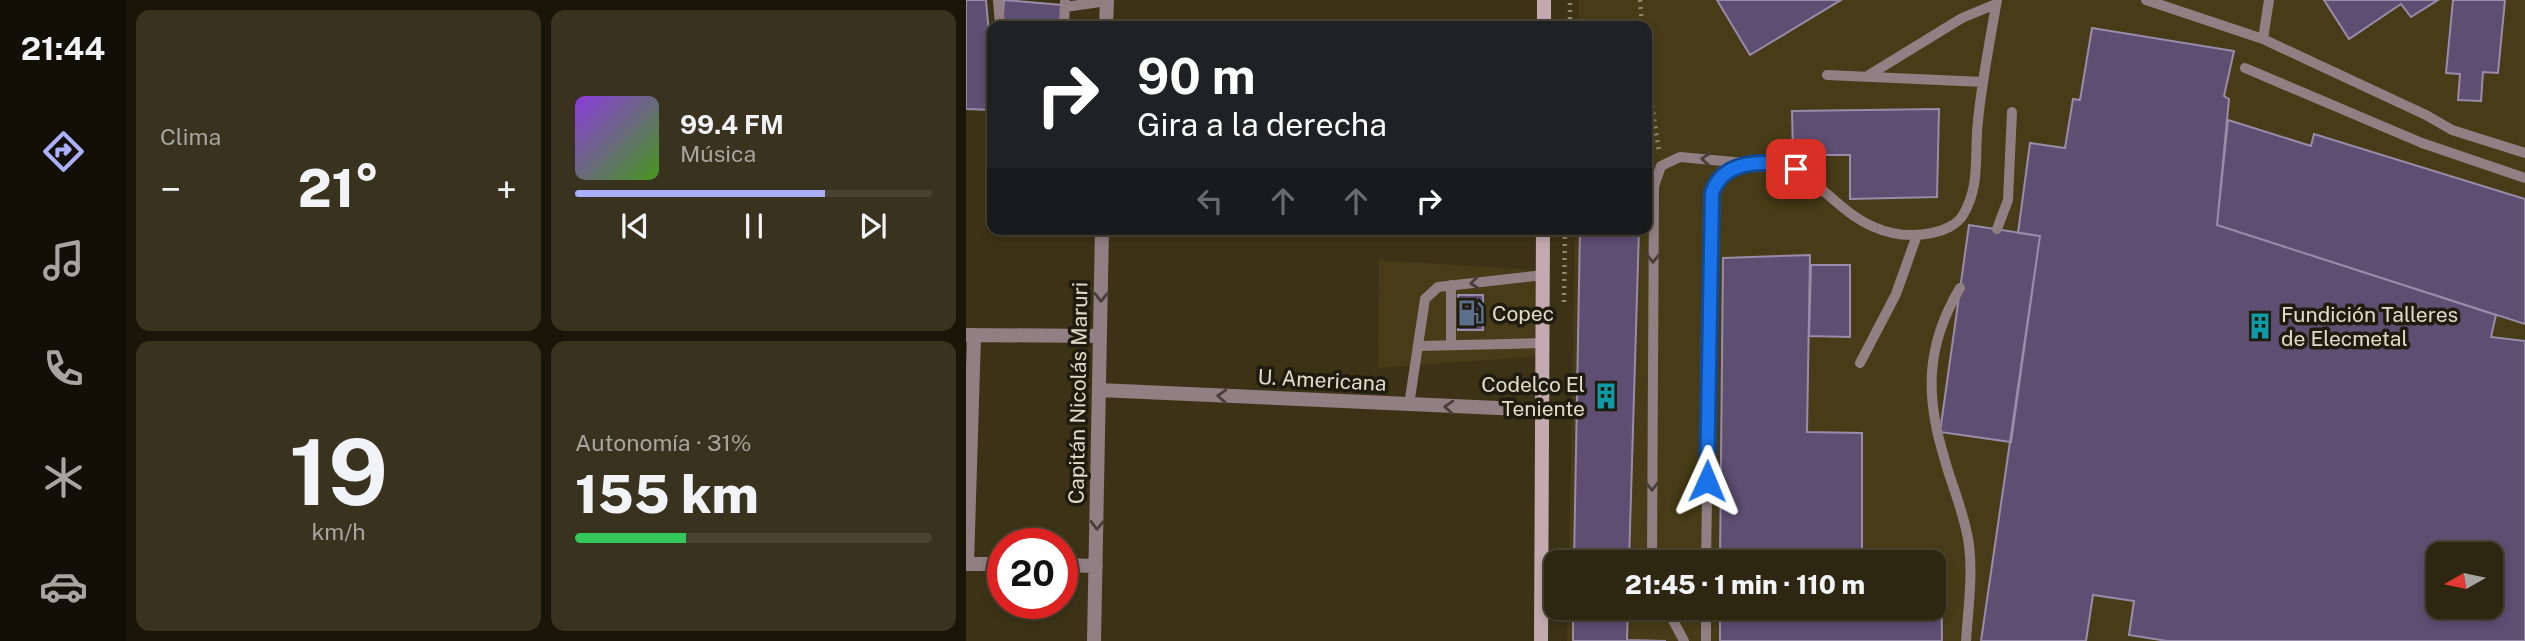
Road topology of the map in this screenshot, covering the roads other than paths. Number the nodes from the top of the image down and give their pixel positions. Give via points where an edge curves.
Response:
1 (998, 0) edge
2 (1544, 0) edge
3 (2146, 0) edge
4 (2269, 0) edge
5 (1107, 1) edge
6 (1996, 2) edge
7 (1065, 3) edge
8 (1000, 21) edge
9 (1064, 21) edge
10 (1106, 21) edge
11 (1544, 21) edge
12 (2263, 39) junction
13 (2245, 68) dead end
14 (1828, 75) dead end
15 (1868, 76) junction
16 (1983, 82) junction
17 (2012, 112) dead end
18 (2525, 153) edge
19 (1752, 163) junction
20 (2525, 178) edge
21 (1997, 229) dead end
22 (1102, 235) edge
23 (1543, 235) edge
24 (1917, 235) junction
25 (1543, 275) junction
26 (1451, 285) junction
27 (1960, 288) dead end
28 (970, 335) edge
29 (1101, 336) junction
30 (1543, 343) junction
31 (1451, 345) junction
32 (1420, 346) junction
33 (1860, 363) dead end
34 (1099, 390) junction
35 (1409, 405) junction
36 (1542, 410) junction
37 (1652, 550) edge
38 (1706, 550) edge
39 (967, 564) edge
40 (987, 564) edge
41 (1078, 565) edge
42 (1096, 566) junction
43 (1673, 620) edge
44 (1706, 620) edge
45 (1094, 641) edge
46 (1541, 641) edge
47 (1684, 641) edge
48 (1706, 641) edge
49 (1966, 641) edge

1 - 8 lane
2 - 11 main road
3 - 12 lane
4 - 12 lane
5 - 7 lane
5 - 10 street
6 - 15 lane
6 - 16 lane
7 - 9 lane
12 - 18 lane via 2452,130
13 - 20 lane via 2422,143
14 - 15 lane
15 - 16 lane
16 - 24 lane via 1976,180 1962,216 1945,230
17 - 21 lane via 2009,190
19 - 24 lane via 1796,169 1875,228
19 -> 37 lane via 1680,157 1661,166 1654,186
19 - 38 lane via 1728,170 1716,180 1712,193
22 -> 29 street, Capitán Nicolás Maruri
23 - 25 main road
24 - 33 lane via 1900,285
25 -> 26 lane
25 - 30 main road
26 - 31 lane
26 - 32 lane via 1438,288 1426,299
27 - 49 lane via 1938,332 1931,396 1969,544
28 - 29 street
28 - 39 street
29 - 34 street, Capitán Nicolás Maruri
30 - 31 lane
30 - 36 main road
31 - 32 lane
32 - 35 lane
35 -> 34 street, U. Americana
34 -> 42 street, Capitán Nicolás Maruri
36 -> 35 street, U. Americana
36 - 46 main road
39 - 40 street
41 - 42 street
42 - 45 street, Capitán Nicolás Maruri
43 - 47 lane
44 - 48 lane

